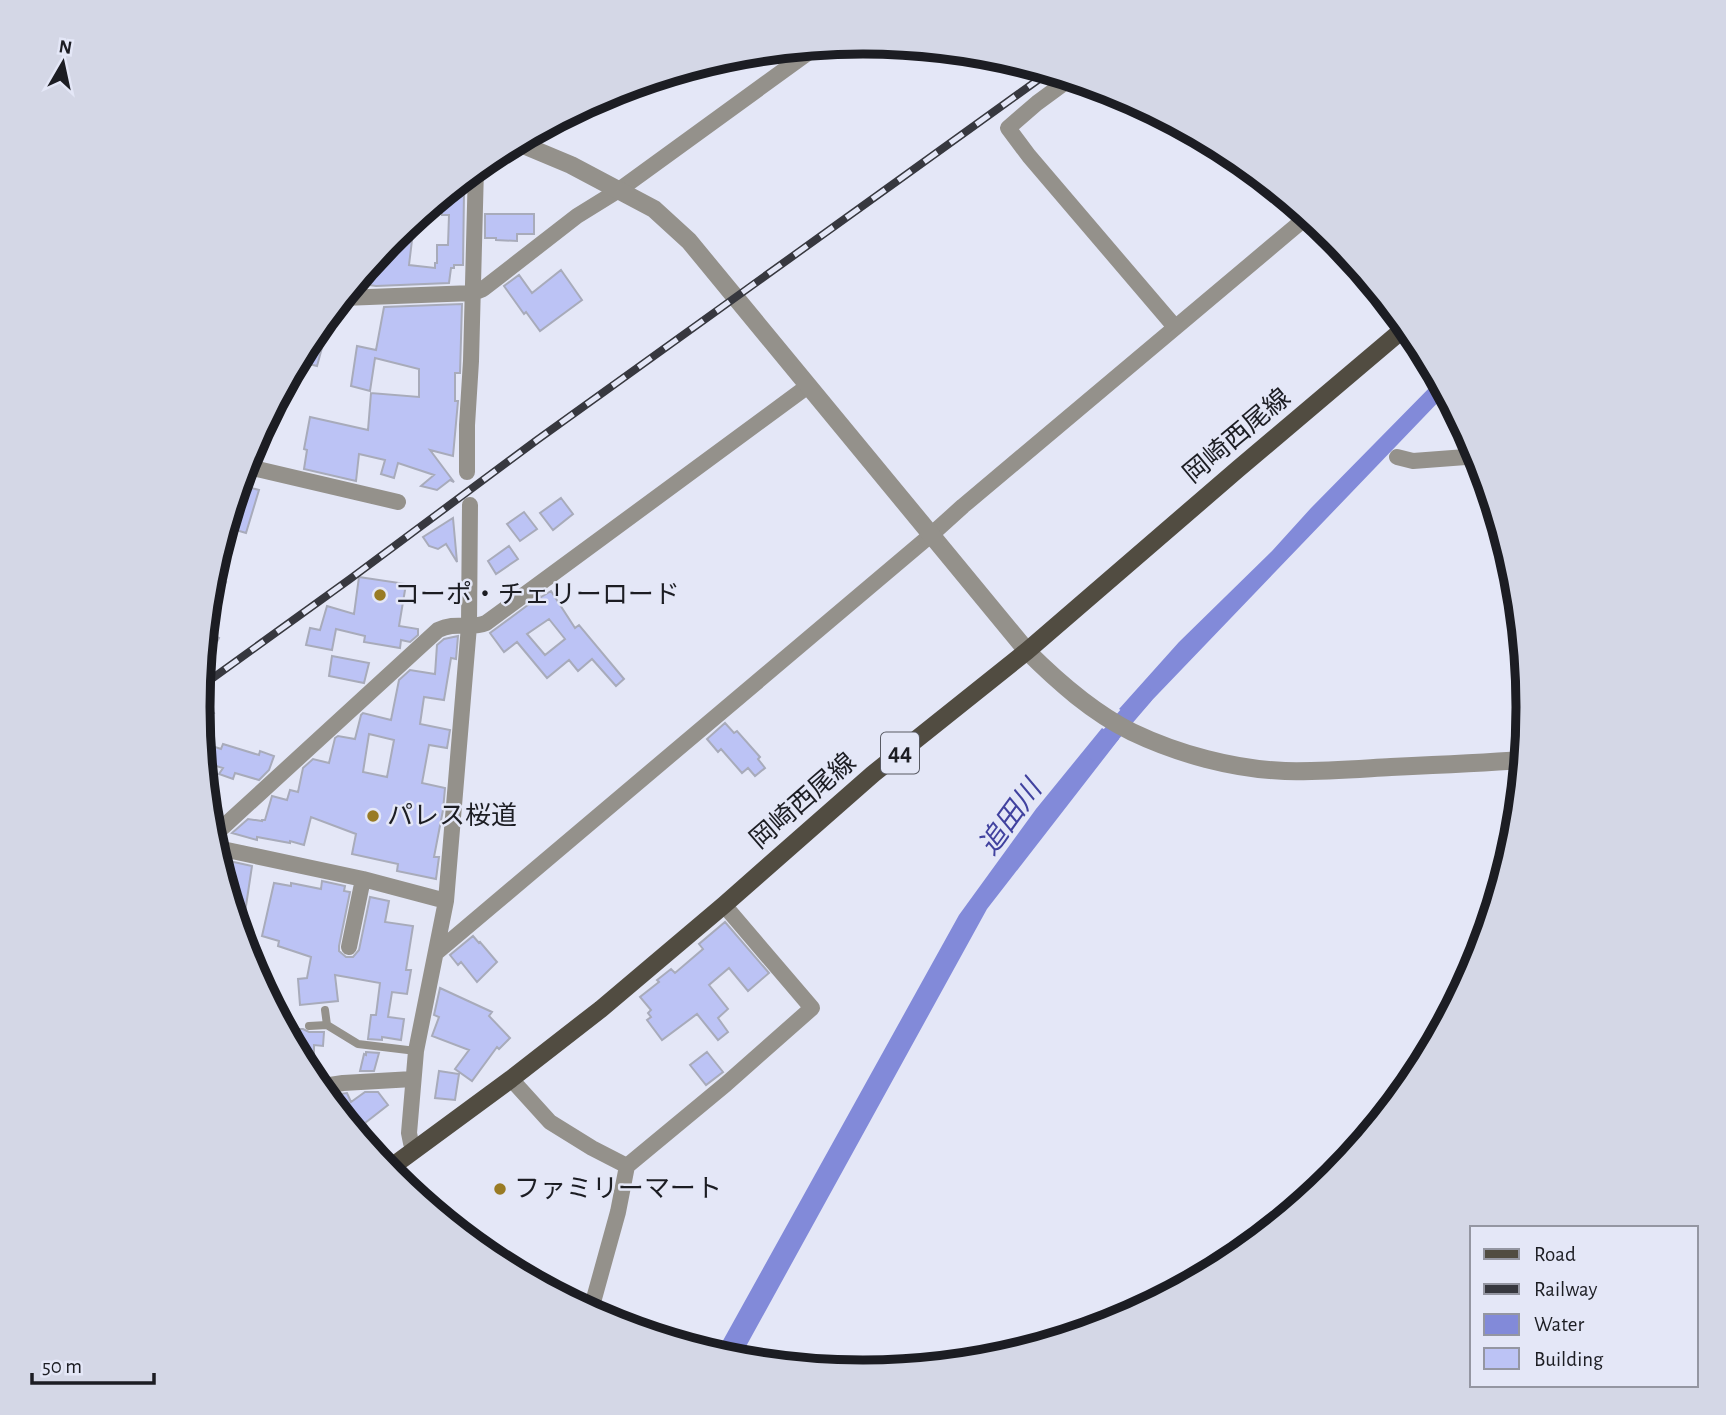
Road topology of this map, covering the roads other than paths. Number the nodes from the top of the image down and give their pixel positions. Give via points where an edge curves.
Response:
1 (801, 58) edge
2 (1061, 85) edge
3 (528, 147) edge
4 (476, 181) edge
5 (619, 190) junction
6 (1300, 222) edge
7 (472, 293) junction
8 (355, 298) edge
9 (1175, 327) junction
10 (1398, 333) edge
11 (808, 386) junction
12 (1397, 457) dead end
13 (1467, 457) edge
14 (255, 469) edge
15 (467, 472) dead end
16 (398, 502) dead end
17 (470, 505) dead end
18 (932, 534) junction
19 (469, 626) junction
20 (1027, 651) junction
21 (1514, 761) edge
22 (221, 829) edge
23 (225, 849) edge
24 (363, 879) junction
25 (446, 901) junction
26 (724, 905) junction
27 (349, 947) dead end
28 (436, 953) junction
29 (325, 1010) dead end
30 (309, 1026) dead end
31 (327, 1026) junction
32 (416, 1051) junction
33 (413, 1079) junction
34 (511, 1079) junction
35 (331, 1086) edge
36 (415, 1149) junction
37 (396, 1164) edge
38 (627, 1166) junction
39 (593, 1302) edge

1 - 5 street
2 - 9 street via 1008,128
3 - 5 street
4 - 7 street
5 - 7 street
5 - 11 street via 654,209 689,241
6 - 9 street
7 - 8 street
7 - 15 street
9 - 18 street
10 - 20 main road, 岡崎西尾線 / 44
11 - 18 street
11 - 19 street via 486,623
12 - 13 street via 1413,461
14 - 16 street
17 - 19 street
18 - 20 street
18 - 28 street
19 - 22 street via 453,624 438,630
19 - 25 street
20 - 21 street via 1107,718 1192,755 1283,771
20 - 26 main road, 岡崎西尾線 / 44 via 873,774
23 - 24 street
24 - 25 street
24 - 27 street
25 - 28 street
26 - 34 main road, 岡崎西尾線 / 44
26 - 38 street via 811,1008
28 - 32 street
29 - 31 lane
30 - 31 lane
31 - 32 lane via 358,1044
32 - 33 street
33 - 35 street
33 - 36 street via 409,1133
34 - 36 main road, 岡崎西尾線 / 44
34 - 38 street via 550,1122
36 - 37 main road, 岡崎西尾線 / 44
38 - 39 street

